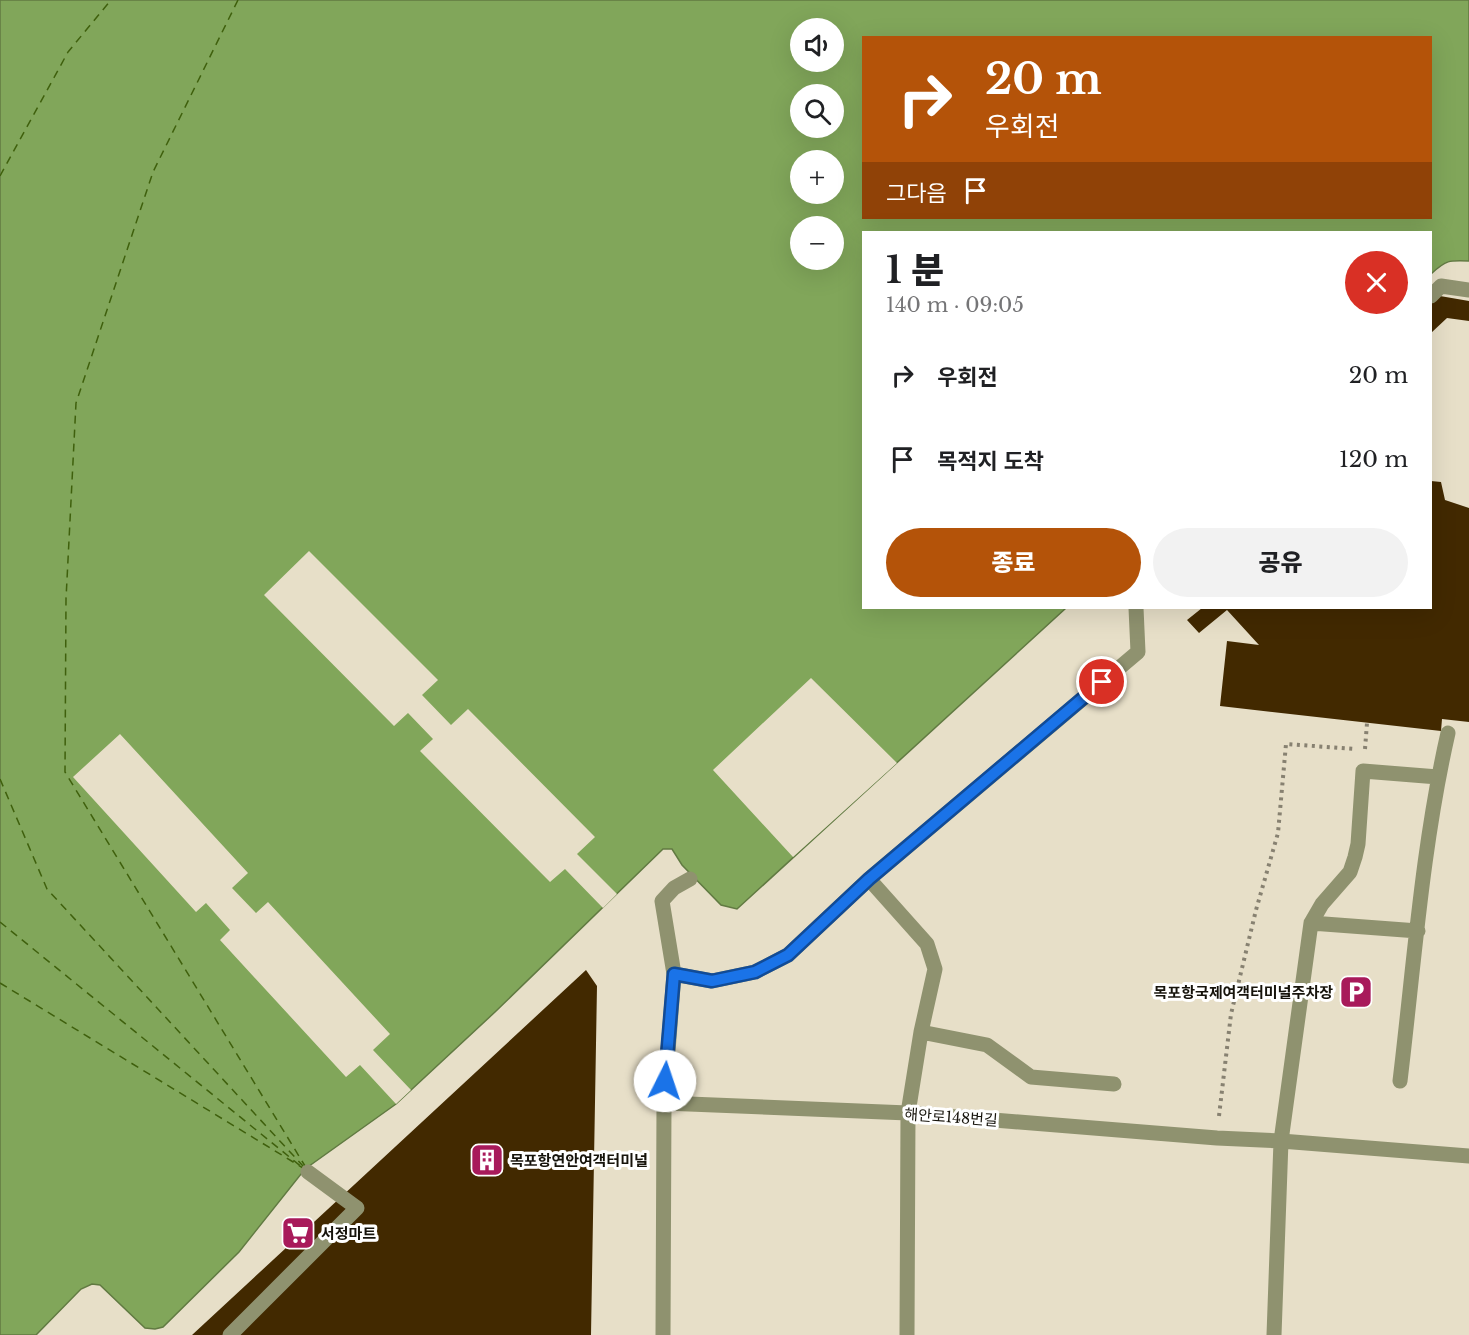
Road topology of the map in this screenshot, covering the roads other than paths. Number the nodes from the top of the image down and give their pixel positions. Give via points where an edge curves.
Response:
1 (1469, 290) edge
2 (1432, 295) edge
3 (1136, 609) edge
4 (1448, 733) dead end
5 (1438, 777) junction
6 (690, 879) dead end
7 (869, 879) junction
8 (1311, 923) junction
9 (1418, 932) junction
10 (674, 974) junction
11 (921, 1032) junction
12 (1400, 1081) dead end
13 (1114, 1084) dead end
14 (664, 1103) junction
15 (908, 1113) junction
16 (1281, 1141) junction
17 (1469, 1156) edge
18 (308, 1172) dead end
19 (230, 1335) edge
20 (663, 1335) edge
21 (907, 1335) edge
22 (1275, 1335) edge

1 - 2 street via 1441,286
3 - 7 street via 1138,652
4 - 5 street
5 - 8 street via 1363,771 1358,844 1350,872
5 - 9 street
6 - 10 street via 662,901
7 - 10 street via 788,955 755,972 712,981
7 - 11 street via 927,944 935,969
8 - 9 street
8 - 16 street
9 - 12 street
10 - 14 street
11 - 13 street via 987,1045 1031,1077
11 - 15 street
14 - 15 street, 해안로148번길
14 - 20 street
15 - 16 street, 해안로148번길
15 - 21 street
16 - 17 street, 해안로148번길
16 - 22 street
18 - 19 street via 357,1208

